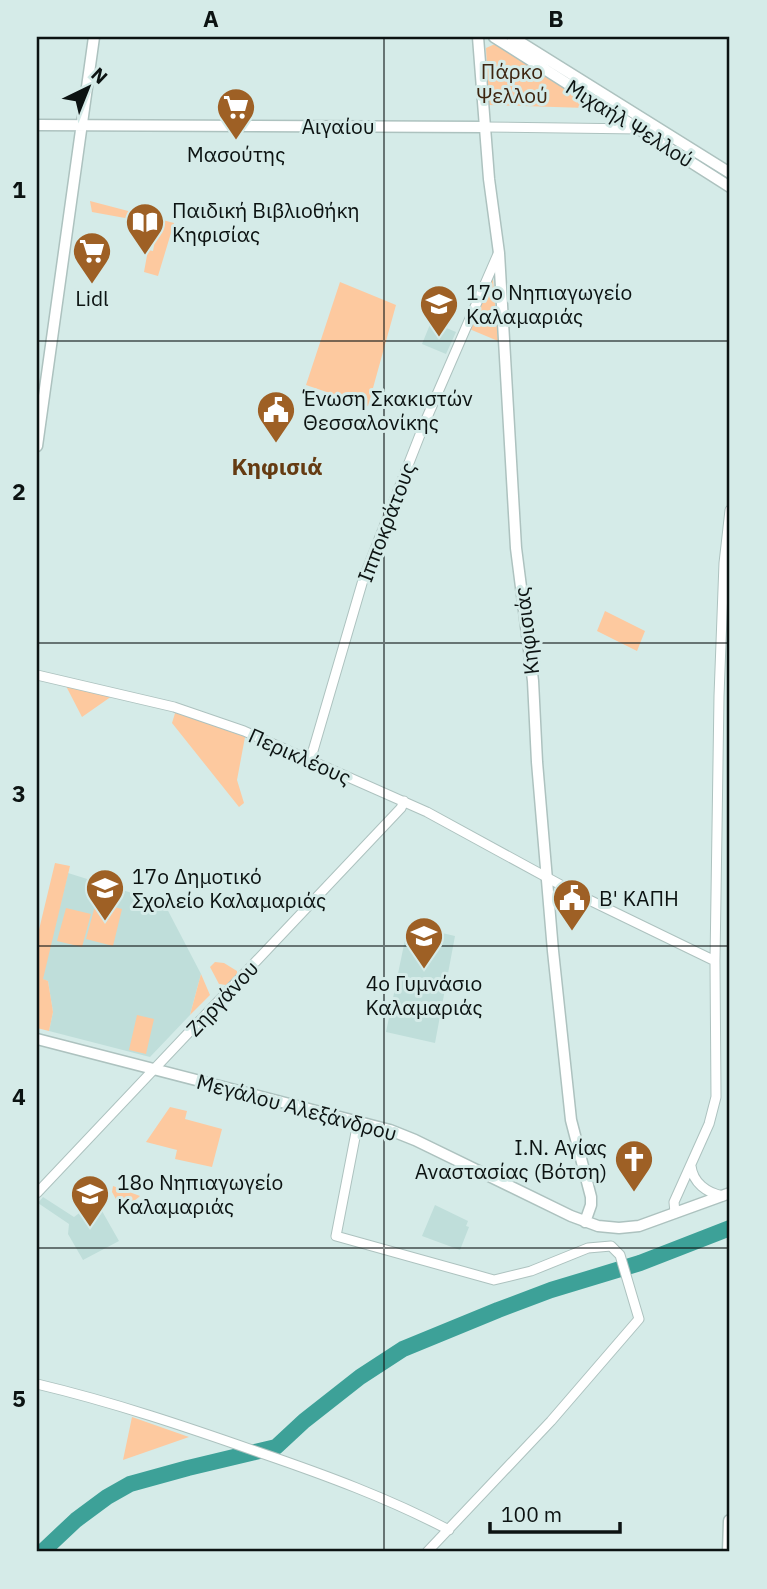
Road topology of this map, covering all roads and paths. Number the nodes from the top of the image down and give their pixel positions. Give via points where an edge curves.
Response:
1 (94, 37) edge
2 (478, 37) edge
3 (494, 37) edge
4 (512, 37) edge
5 (37, 125) edge
6 (83, 125) junction
7 (485, 127) junction
8 (639, 129) junction
9 (730, 173) edge
10 (730, 187) edge
11 (499, 253) junction
12 (37, 446) edge
13 (730, 510) edge
14 (37, 675) edge
15 (310, 761) junction
16 (404, 801) junction
17 (548, 878) junction
18 (715, 961) junction
19 (37, 1039) edge
20 (155, 1070) junction
21 (358, 1122) junction
22 (692, 1161) junction
23 (37, 1193) edge
24 (727, 1194) edge
25 (675, 1213) junction
26 (585, 1222) junction
27 (37, 1384) edge
28 (730, 1521) edge
29 (449, 1530) junction
30 (427, 1552) edge
31 (729, 1552) edge

1 - 6 main road
2 - 7 main road, Κηφισιάς
3 - 8 main road, Μιχαήλ Ψελλού
4 - 9 main road, Μιχαήλ Ψελλού
5 - 6 main road, Αιγαίου
6 - 7 main road, Αιγαίου
6 - 12 main road
7 - 8 street, Αιγαίου
7 - 11 main road, Κηφισιάς
8 - 10 main road, Μιχαήλ Ψελλού
11 - 15 street, Ιπποκράτους via 371,557
11 - 17 main road, Κηφισιάς via 516,548 533,681
13 - 18 street via 719,696
14 - 15 street, Περικλέους via 191,712
15 - 16 street, Περικλέους
16 - 17 street, Περικλέους
16 - 20 street, Ζηργάνου
17 - 18 street, Περικλέους
17 - 26 main road, Κηφισιάς via 571,1120 591,1197
18 - 22 street via 716,1097
19 - 20 main road, Μεγάλου Αλεξάνδρου
20 - 21 main road, Μεγάλου Αλεξάνδρου
20 - 23 street, Ζηργάνου
21 - 26 main road, Μεγάλου Αλεξάνδρου via 415,1140
21 - 29 street via 337,1237 494,1280 588,1248 611,1246 620,1255 639,1319
22 - 24 street via 697,1181 711,1192
22 - 25 street via 674,1202
24 - 25 main road, Μεγάλου Αλεξάνδρου
25 - 26 main road, Μεγάλου Αλεξάνδρου via 629,1228
27 - 29 street via 148,1414 323,1474
28 - 31 highway
29 - 30 street

